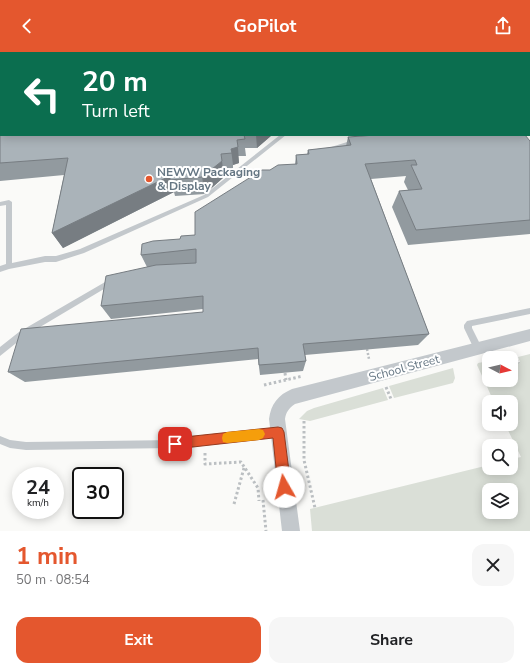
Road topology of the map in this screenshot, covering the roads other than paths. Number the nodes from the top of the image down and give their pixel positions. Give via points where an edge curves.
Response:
1 (282, 136) edge
2 (368, 136) edge
3 (326, 151) edge
4 (0, 204) edge
5 (9, 266) junction
6 (0, 269) edge
7 (121, 276) edge
8 (530, 311) edge
9 (530, 335) edge
10 (478, 348) junction
11 (0, 352) edge
12 (278, 432) junction
13 (0, 440) edge
14 (291, 531) edge

1 - 5 lane via 206,196 82,251 56,259
2 - 3 lane
4 - 5 lane via 9,202
5 - 6 lane
7 - 11 lane via 22,334
8 - 10 lane via 470,323 468,328
9 - 10 street, School Street
10 - 12 street, School Street via 292,397 286,400 277,412
12 - 13 lane via 175,444 26,446
12 - 14 street

